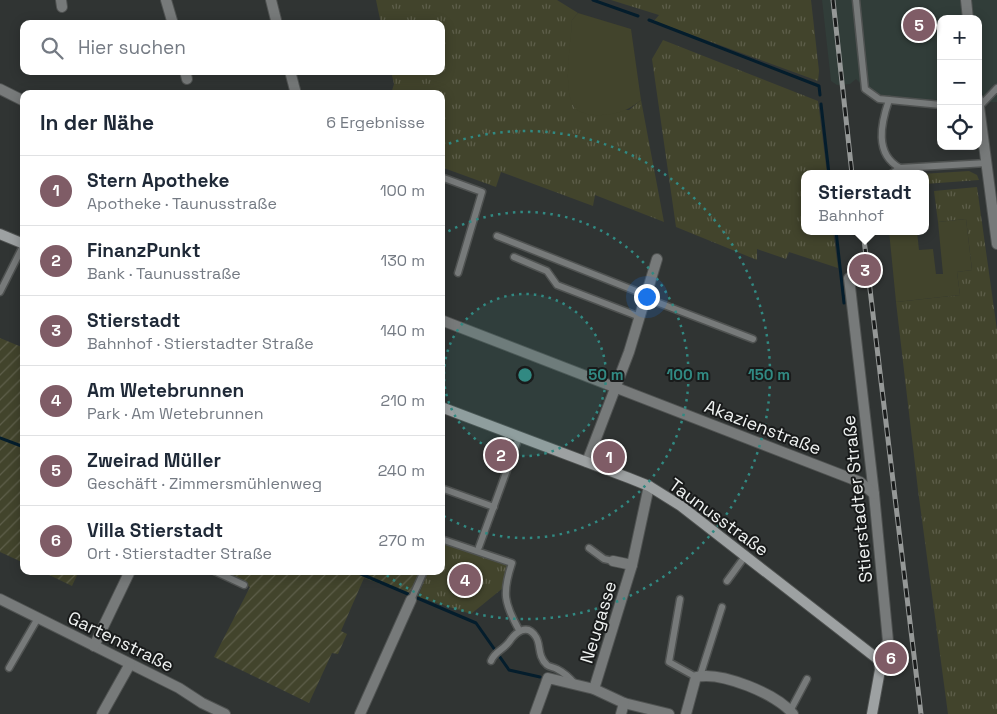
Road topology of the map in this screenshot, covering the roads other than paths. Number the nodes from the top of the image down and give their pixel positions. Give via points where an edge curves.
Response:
1 (166, 0) edge
2 (271, 0) edge
3 (856, 0) edge
4 (966, 0) edge
5 (968, 15) edge
6 (172, 20) edge
7 (276, 20) edge
8 (291, 75) edge
9 (997, 88) edge
10 (0, 89) edge
11 (295, 90) edge
12 (20, 98) edge
13 (890, 100) junction
14 (982, 101) edge
15 (937, 105) edge
16 (979, 105) edge
17 (987, 163) junction
18 (900, 168) junction
19 (897, 170) edge
20 (445, 178) edge
21 (994, 195) edge
22 (0, 234) edge
23 (496, 236) dead end
24 (20, 242) edge
25 (997, 244) edge
26 (20, 252) edge
27 (514, 257) dead end
28 (657, 259) dead end
29 (458, 273) dead end
30 (849, 278) dead end
31 (0, 292) edge
32 (646, 297) junction
33 (640, 317) junction
34 (445, 322) edge
35 (753, 339) dead end
36 (615, 387) junction
37 (445, 409) edge
38 (519, 437) junction
39 (586, 462) junction
40 (649, 486) junction
41 (445, 489) edge
42 (874, 494) junction
43 (494, 507) junction
44 (445, 540) edge
45 (480, 547) dead end
46 (589, 548) dead end
47 (746, 555) junction
48 (613, 561) joint
49 (632, 565) junction
50 (128, 575) edge
51 (223, 575) edge
52 (422, 575) edge
53 (727, 582) dead end
54 (244, 585) dead end
55 (413, 598) joint
56 (680, 599) dead end
57 (0, 600) edge
58 (722, 607) dead end
59 (38, 618) junction
60 (518, 630) junction
61 (94, 646) junction
62 (878, 660) junction
63 (491, 661) dead end
64 (130, 664) junction
65 (9, 668) dead end
66 (698, 677) junction
67 (807, 679) dead end
68 (576, 684) junction
69 (594, 689) junction
70 (624, 703) junction
71 (791, 712) edge
72 (102, 714) edge
73 (225, 714) edge
74 (360, 714) edge
75 (535, 714) edge
76 (621, 714) edge
77 (669, 714) edge
78 (686, 714) edge
79 (872, 714) edge

1 - 6 street
2 - 7 street
3 - 13 lane via 865,89 879,99
4 - 5 street
8 - 11 street
9 - 14 lane
10 - 12 street
13 - 15 lane
13 - 18 lane via 883,118 882,141 886,158
16 - 17 street
17 - 18 lane
17 - 21 street
18 - 19 lane
20 - 29 lane via 482,192
21 - 25 street
22 - 24 street
23 - 32 lane
26 - 31 lane
27 - 33 lane via 547,271 557,285
28 - 32 street
30 - 42 street, Stierstadter Straße
32 - 33 street
32 - 35 lane
33 - 36 street
34 - 36 street, Akazienstraße
36 - 39 street
36 - 42 street, Akazienstraße via 860,482
37 - 38 street, Taunusstraße
38 - 39 street, Taunusstraße
38 - 43 lane
39 - 40 street, Taunusstraße
40 - 47 street, Taunusstraße
40 - 49 street, Neugasse
41 - 43 lane
42 - 62 street, Stierstadter Straße via 888,640
43 - 45 lane
44 - 60 lane via 512,563 504,594
46 - 48 lane via 604,559
47 - 53 lane
47 - 62 street, Taunusstraße
48 - 49 street, Neugasse
49 - 69 street, Neugasse
50 - 61 street
51 - 54 lane
52 - 55 lane
55 - 74 street
56 - 66 lane via 669,662
57 - 59 street, Gartenstraße
58 - 66 lane
59 - 61 street, Gartenstraße
59 - 65 lane
60 - 63 lane
60 - 68 lane via 528,631 537,637 539,652 548,666 566,674
61 - 64 street, Gartenstraße
62 - 79 street, Stierstadter Straße via 880,670
64 - 72 street
64 - 73 street, Gartenstraße
66 - 71 street via 746,685 766,694
66 - 78 street
67 - 71 lane
68 - 69 street
68 - 75 street via 548,678
69 - 70 street
70 - 76 street
70 - 77 street

